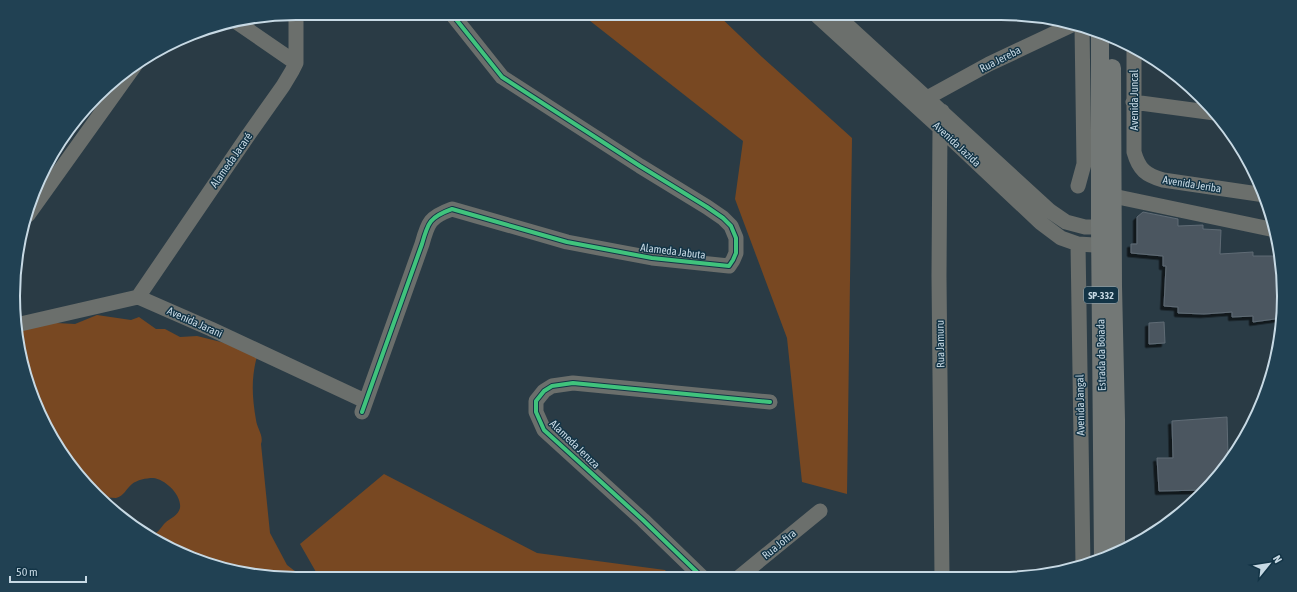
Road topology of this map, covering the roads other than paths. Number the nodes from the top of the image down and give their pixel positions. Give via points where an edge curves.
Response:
1 (296, 20) edge
2 (457, 20) edge
3 (822, 20) edge
4 (842, 20) edge
5 (241, 25) edge
6 (1066, 28) edge
7 (1082, 32) edge
8 (1100, 39) edge
9 (1112, 43) edge
10 (1134, 54) edge
11 (296, 63) junction
12 (125, 79) edge
13 (927, 98) junction
14 (1133, 102) junction
15 (942, 111) junction
16 (1207, 112) edge
17 (940, 128) junction
18 (1134, 152) joint
19 (1078, 186) dead end
20 (1257, 194) edge
21 (1113, 196) junction
22 (36, 203) edge
23 (1106, 227) junction
24 (1269, 229) edge
25 (1078, 244) junction
26 (1106, 246) junction
27 (138, 297) junction
28 (22, 324) edge
29 (770, 402) dead end
30 (364, 406) joint
31 (820, 511) dead end
32 (1116, 547) edge
33 (1103, 552) edge
34 (1083, 559) edge
35 (697, 572) edge
36 (745, 572) edge
37 (942, 572) edge

1 - 11 street, Alameda Jacaré
2 - 30 street, Alameda Jabuta via 502,77 723,218 731,226 736,238 736,253 729,266 652,258 567,242 452,209 436,215 427,226
3 - 17 street, Avenida Jazida
4 - 13 street, Avenida Jazida
5 - 11 street
6 - 13 street, Rua Jereba via 988,64
7 - 19 street via 1084,164
8 - 23 main road, Estrada da Boiada / SP-332
9 - 21 main road, Estrada da Boiada / SP-332
10 - 14 street, Avenida Juncal
11 - 27 street, Alameda Jacaré via 284,86
12 - 22 street
13 - 15 street, Avenida Jazida
14 - 16 street
14 - 18 street, Avenida Juncal
15 - 17 street, Rua Jamuru
15 - 23 street, Avenida Jazida via 1050,211 1066,222 1085,227
17 - 25 street, Avenida Jazida via 1041,223 1061,238
17 - 37 street, Rua Jamuru
18 - 20 street, Avenida Jeriba via 1142,169 1151,176
21 - 23 main road, Estrada da Boiada / SP-332
21 - 24 street
23 - 26 main road, Estrada da Boiada / SP-332
25 - 26 street, Avenida Jazida
25 - 34 street, Avenida Jangal
26 - 32 main road, Estrada da Boiada / SP-332 via 1116,420
26 - 33 main road, Estrada da Boiada / SP-332
27 - 28 street
27 - 30 street, Avenida Jarani via 211,329
29 - 35 street, Alameda Jeruza via 573,383 552,386 536,401 536,412 544,430
31 - 36 street, Rua Jofira

